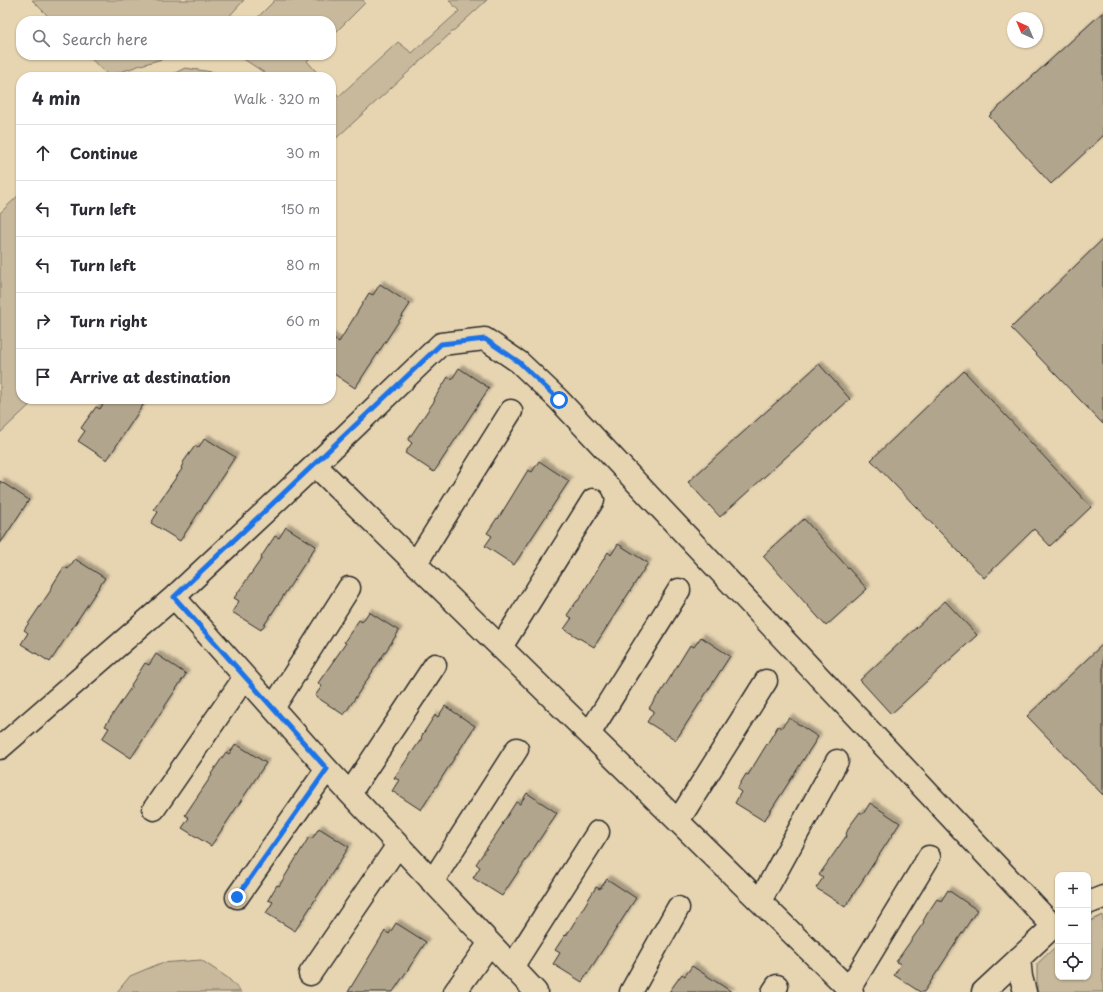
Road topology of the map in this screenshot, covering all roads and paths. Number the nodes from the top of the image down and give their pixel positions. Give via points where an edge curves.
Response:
1 (511, 411) dead end
2 (315, 465) junction
3 (594, 500) dead end
4 (416, 563) junction
5 (349, 588) dead end
6 (680, 590) dead end
7 (174, 597) junction
8 (501, 647) junction
9 (435, 665) dead end
10 (245, 677) junction
11 (766, 682) dead end
12 (273, 708) junction
13 (589, 734) junction
14 (0, 748) edge
15 (517, 749) dead end
16 (837, 761) dead end
17 (327, 769) junction
18 (350, 793) junction
19 (154, 809) dead end
20 (678, 821) junction
21 (598, 832) dead end
22 (398, 845) junction
23 (929, 857) dead end
24 (432, 882) junction
25 (237, 897) dead end
26 (1103, 898) edge
27 (760, 901) junction
28 (1091, 902) edge
29 (678, 908) dead end
30 (1055, 923) edge
31 (1055, 925) edge
32 (490, 943) junction
33 (1019, 958) junction
34 (512, 967) junction
35 (310, 974) dead end
36 (851, 990) edge
37 (455, 992) edge
38 (536, 992) edge
39 (631, 992) edge
40 (983, 992) edge
41 (1025, 992) edge

1 - 4 street
2 - 4 street
2 - 7 street
2 - 30 street via 441,344 485,339 519,362 559,400
3 - 8 street
4 - 8 street
5 - 12 street
6 - 13 street
7 - 10 street
7 - 14 street
8 - 13 street
9 - 18 street
10 - 12 street
10 - 19 street
11 - 20 street
12 - 17 street
13 - 20 street
15 - 24 street
16 - 27 street
17 - 18 street
17 - 25 street
18 - 22 street
20 - 27 street
21 - 34 street
22 - 24 street
22 - 35 street
23 - 36 street
24 - 32 street
26 - 28 street
27 - 36 street
29 - 39 street
31 - 33 street
32 - 34 street
32 - 37 street
33 - 40 street
33 - 41 street
34 - 38 street

